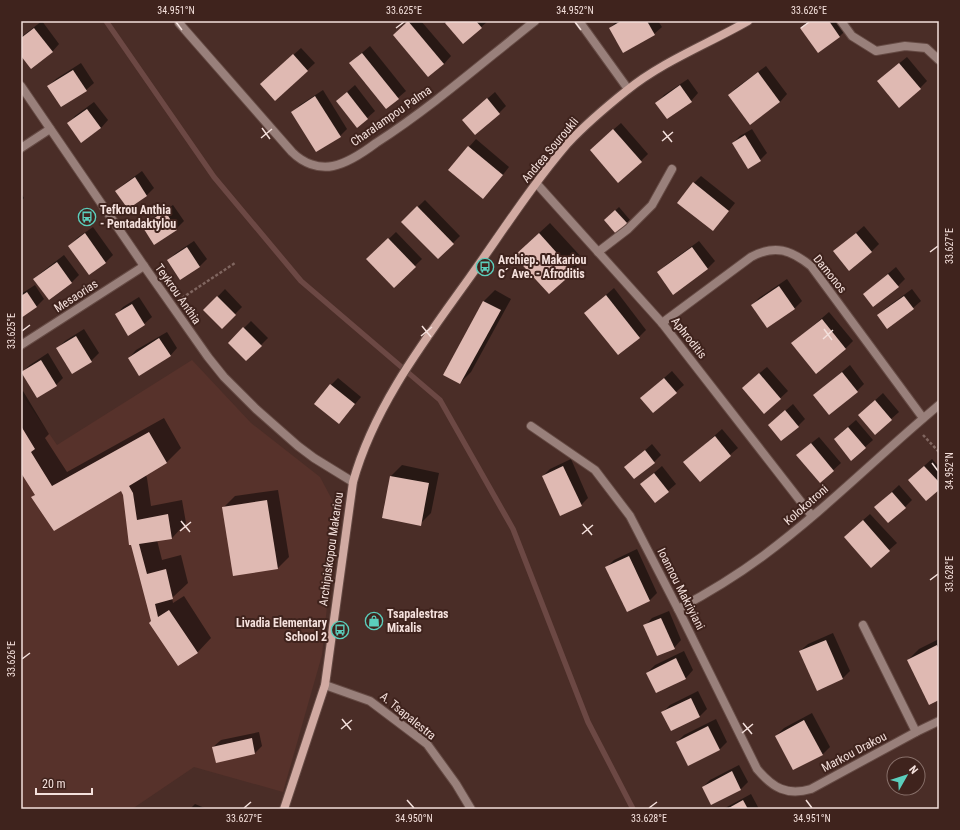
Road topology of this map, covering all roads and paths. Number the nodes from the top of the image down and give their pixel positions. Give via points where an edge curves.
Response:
1 (535, 21) edge
2 (579, 21) edge
3 (748, 21) edge
4 (840, 21) edge
5 (179, 23) dead end
6 (739, 23) edge
7 (939, 60) edge
8 (21, 86) edge
9 (628, 89) junction
10 (50, 129) junction
11 (21, 148) edge
12 (672, 169) dead end
13 (537, 184) junction
14 (598, 252) junction
15 (235, 264) dead end
16 (144, 266) junction
17 (171, 305) junction
18 (662, 323) junction
19 (433, 329) joint
20 (21, 345) edge
21 (939, 405) edge
22 (923, 418) junction
23 (531, 426) dead end
24 (914, 426) junction
25 (939, 452) edge
26 (353, 482) junction
27 (812, 516) junction
28 (678, 609) junction
29 (863, 625) dead end
30 (325, 684) junction
31 (939, 721) edge
32 (916, 732) junction
33 (779, 788) joint
34 (284, 809) edge
35 (471, 809) edge

1 - 5 street, Charalampou Palma via 394,131 334,166 316,166 299,159
2 - 9 street
3 - 6 main road, Andrea Souroukli
4 - 7 street via 852,36 876,51 905,46 926,48
6 - 9 main road, Andrea Souroukli
8 - 10 street, Teykrou Anthia
9 - 13 main road, Andrea Souroukli via 578,134
10 - 11 street
10 - 16 street, Teykrou Anthia
12 - 14 street via 652,205 628,229
13 - 14 street, Aphroditis
13 - 19 main road, Andrea Souroukli
14 - 18 street, Aphroditis
15 - 17 path
16 - 17 street, Teykrou Anthia
16 - 20 street, Mesaorias
17 - 26 street, Teykrou Anthia via 224,377 256,409 298,446
18 - 22 street, Damonos via 760,252 770,250 791,253 811,266
18 - 27 street, Aphroditis
19 - 26 main road, Archipiskopou Makariou via 380,414 362,452
21 - 22 street, Kolokotroni
22 - 24 street, Kolokotroni
23 - 28 street, Ioannou Makriyiani via 595,470 630,516
24 - 25 path
24 - 27 street, Kolokotroni
26 - 30 main road, Archipiskopou Makariou
27 - 28 street, Kolokotroni via 743,570 714,590
28 - 33 street, Ioannou Makriyiani via 758,769 768,782
29 - 32 street
30 - 34 main road, Archipiskopou Makariou
30 - 35 street, A. Tsapalestra via 370,701 426,744
31 - 32 street, Markou Drakou
32 - 33 street, Markou Drakou via 811,788 794,792

